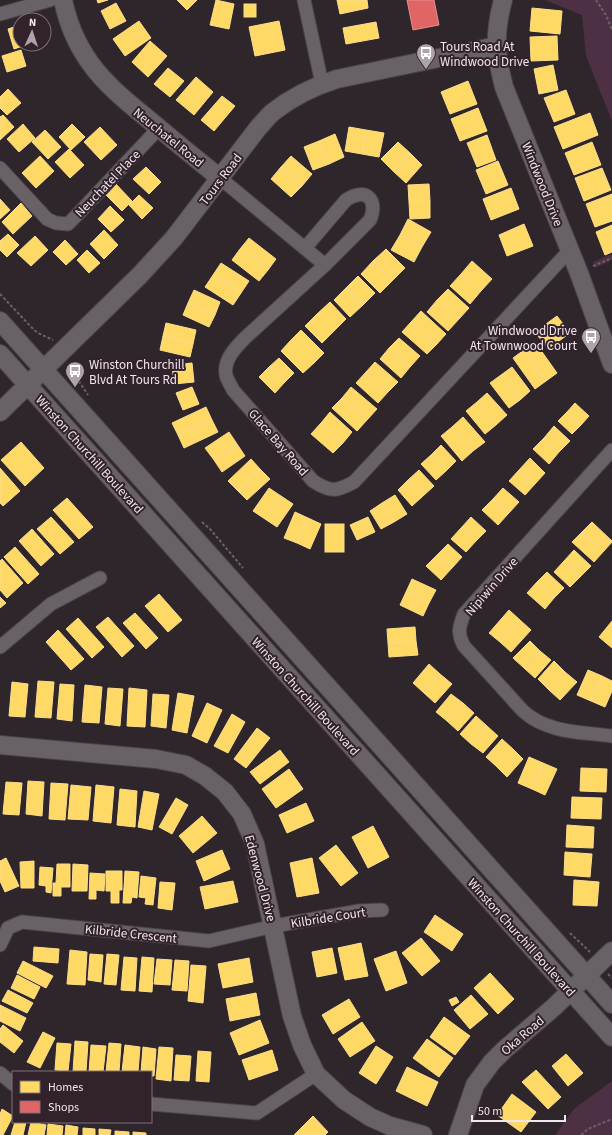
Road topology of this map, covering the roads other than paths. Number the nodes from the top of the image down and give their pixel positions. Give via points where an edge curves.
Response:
1 (50, 0) edge
2 (63, 0) edge
3 (304, 0) edge
4 (503, 0) edge
5 (0, 14) edge
6 (497, 46) junction
7 (322, 84) junction
8 (159, 128) junction
9 (0, 168) edge
10 (220, 178) junction
11 (305, 248) junction
12 (570, 250) junction
13 (325, 265) junction
14 (0, 321) edge
15 (0, 354) edge
16 (610, 355) edge
17 (44, 370) junction
18 (28, 385) junction
19 (0, 412) edge
20 (612, 450) edge
21 (100, 578) dead end
22 (0, 647) edge
23 (612, 736) edge
24 (0, 746) edge
25 (382, 910) dead end
26 (274, 926) junction
27 (0, 946) edge
28 (612, 951) edge
29 (587, 976) junction
30 (571, 991) junction
31 (612, 1004) edge
32 (612, 1037) edge
33 (0, 1073) edge
34 (316, 1074) junction
35 (12, 1083) edge
36 (152, 1104) edge
37 (423, 1135) edge
38 (458, 1135) edge

1 - 5 street
2 - 8 street, Neuchatel Road via 72,31 98,74 118,95
3 - 7 street
4 - 6 street, Windwood Drive
6 - 7 street, Tours Road
6 - 12 street, Windwood Drive via 504,87
7 - 10 street, Tours Road via 272,112
8 - 9 street, Neuchatel Place via 68,224 47,219
8 - 10 street, Neuchatel Road
10 - 11 street, Neuchatel Road
10 - 17 street, Tours Road via 174,238
11 - 13 street, Neuchatel Road
11 - 13 street, Glace Bay Road via 346,200 353,196 368,197 373,202 374,211 370,220
12 - 13 street, Glace Bay Road via 354,482 342,488 325,489 313,481 233,390 226,374 228,359 236,347
12 - 16 street, Windwood Drive
14 - 17 street, Winston Churchill Boulevard
15 - 18 street, Winston Churchill Boulevard
17 - 18 street, Tours Road
17 - 29 street, Winston Churchill Boulevard
18 - 19 street, Tours Road
18 - 30 street, Winston Churchill Boulevard
20 - 23 street, Nipiwin Drive via 464,614 459,636 464,646 532,719 565,731
21 - 22 street via 50,604
24 - 26 street, Edenwood Drive via 156,759 186,765 205,776 225,792 242,814 255,844
25 - 26 street, Kilbride Court via 359,911
26 - 27 street, Kilbride Crescent via 209,941 22,922 8,928
26 - 34 street, Edenwood Drive via 292,1016
28 - 29 street, Oka Road
29 - 30 street, Oka Road
29 - 31 street, Winston Churchill Boulevard
30 - 32 street, Winston Churchill Boulevard
30 - 38 street, Oka Road via 492,1062 475,1085
33 - 35 street
34 - 36 street via 257,1113
34 - 37 street, Edenwood Drive via 344,1100 370,1117 390,1126

